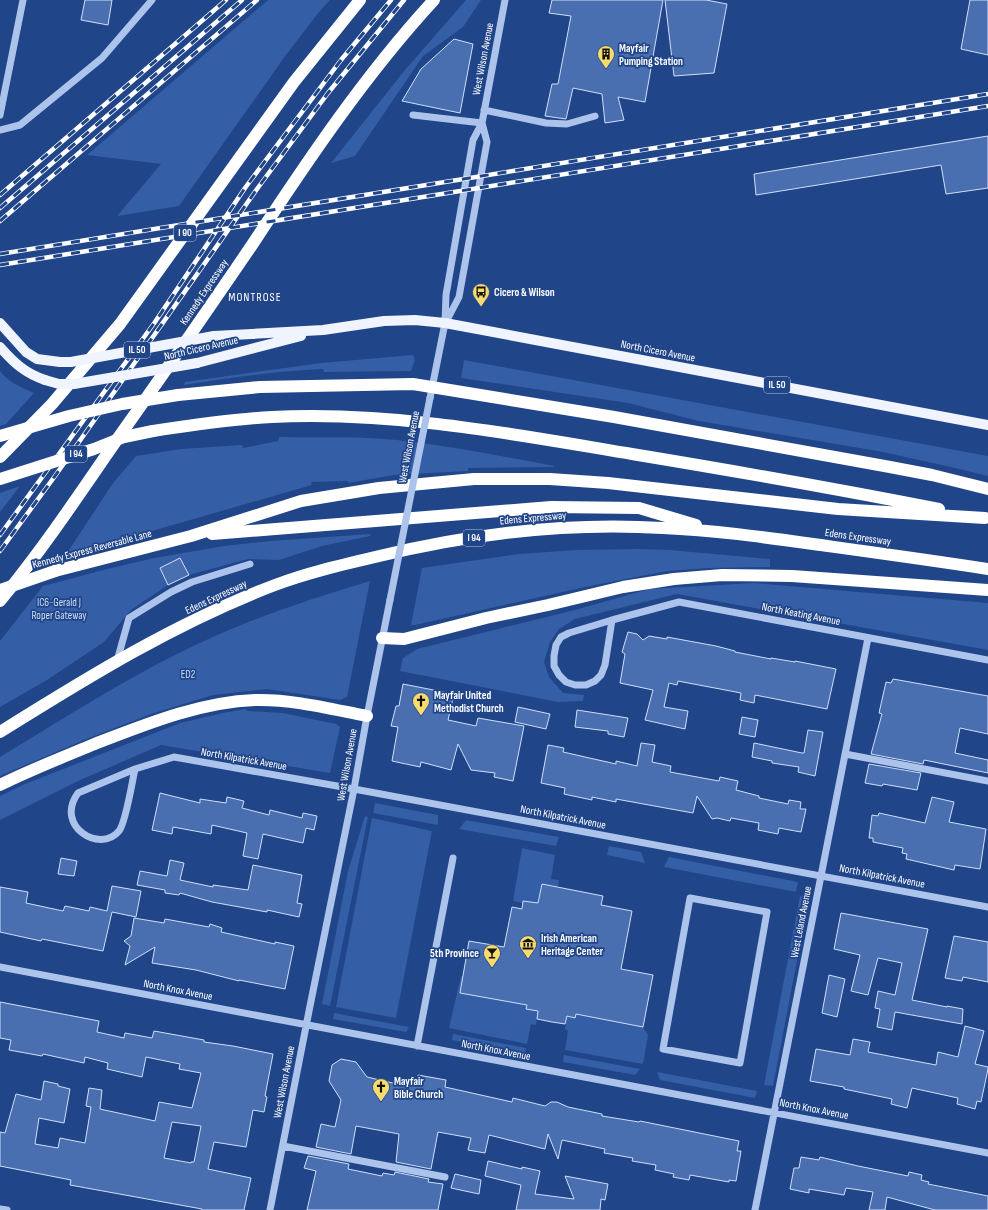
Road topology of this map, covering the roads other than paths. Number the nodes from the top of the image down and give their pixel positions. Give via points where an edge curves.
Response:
1 (23, 0) edge
2 (152, 0) edge
3 (360, 0) edge
4 (434, 0) edge
5 (505, 0) edge
6 (1, 106) edge
7 (484, 110) junction
8 (0, 115) edge
9 (413, 115) dead end
10 (595, 116) dead end
11 (482, 123) junction
12 (0, 130) edge
13 (0, 323) edge
14 (445, 324) junction
15 (323, 330) junction
16 (0, 348) edge
17 (431, 392) junction
18 (988, 425) edge
19 (0, 436) edge
20 (0, 457) edge
21 (0, 479) edge
22 (988, 489) edge
23 (986, 519) edge
24 (726, 534) junction
25 (191, 536) junction
26 (250, 564) dead end
27 (988, 569) edge
28 (0, 590) edge
29 (988, 590) edge
30 (0, 601) edge
31 (612, 620) junction
32 (382, 638) junction
33 (868, 638) junction
34 (988, 660) edge
35 (117, 661) junction
36 (367, 716) junction
37 (0, 732) edge
38 (845, 754) junction
39 (135, 769) junction
40 (988, 781) edge
41 (0, 785) edge
42 (354, 789) junction
43 (453, 858) dead end
44 (821, 876) junction
45 (988, 907) edge
46 (767, 912) joint
47 (0, 967) edge
48 (306, 1026) junction
49 (417, 1046) junction
50 (774, 1113) junction
51 (283, 1146) junction
52 (988, 1153) edge
53 (445, 1177) dead end
54 (0, 1209) edge
55 (7, 1210) edge
56 (270, 1210) edge
57 (755, 1210) edge

1 - 6 street
2 - 12 street via 102,58 20,125
3 - 20 highway, I 90 via 294,82 120,324 52,404
4 - 30 highway, Kennedy Expressway via 408,29 333,127 94,474 24,572
5 - 7 street, West Wilson Avenue
6 - 8 street
7 - 10 street via 546,123 567,124
7 - 11 street, West Wilson Avenue
9 - 11 street
11 - 14 street, West Wilson Avenue via 473,140 446,295
11 - 14 street, West Wilson Avenue via 487,142 459,297
13 - 15 main road, North Cicero Avenue / IL 50, bridge via 26,352 37,359 60,362 214,336
14 - 15 main road, North Cicero Avenue / IL 50 via 415,320 384,321
14 - 17 street, West Wilson Avenue
14 - 18 main road, North Cicero Avenue / IL 50
15 - 16 main road, North Cicero Avenue / IL 50, bridge via 197,363 74,384 59,384 36,377 16,365
17 - 19 highway, bridge via 413,384 260,387 178,395 122,404
17 - 22 highway via 890,466
17 - 32 street, West Wilson Avenue, bridge
21 - 23 highway, I 94, bridge via 124,437 153,431 271,417 335,416 509,434 874,496
23 - 25 highway, I 94 via 838,509 594,482 474,479 379,488 301,501
24 - 25 highway, I 94 via 639,508 551,507
24 - 27 highway, Edens Expressway / I 94
24 - 35 highway, Edens Expressway / I 94 via 656,527 609,526 530,530 441,542 393,552 275,585 210,613
25 - 28 highway, Kennedy Express Reversable Lane / I 94, bridge via 55,571
26 - 35 street via 192,582 129,618
29 - 32 highway via 792,576 722,575 623,587 404,639
31 - 31 street, North Keating Avenue via 561,637 556,645 554,666 558,675 566,682 586,685 601,675
31 - 33 street, North Keating Avenue via 680,602
32 - 36 street, West Wilson Avenue
33 - 34 street, North Keating Avenue
33 - 38 street, West Leland Avenue
35 - 37 highway, Edens Expressway / I 94
36 - 41 highway via 268,700 200,708 165,717 122,733
36 - 42 street, West Wilson Avenue
38 - 40 street
38 - 44 street, West Leland Avenue
39 - 39 street, North Kilpatrick Avenue via 118,831 104,839 88,837 79,831 74,824 70,808 78,793
39 - 42 street, North Kilpatrick Avenue via 174,757
42 - 44 street, North Kilpatrick Avenue
42 - 48 street, West Wilson Avenue
43 - 49 street
44 - 45 street, North Kilpatrick Avenue
44 - 50 street, West Leland Avenue
46 - 46 street via 690,898 663,1049 740,1063
47 - 48 street, North Knox Avenue
48 - 49 street, North Knox Avenue
48 - 51 street, West Wilson Avenue
49 - 50 street, North Knox Avenue
50 - 52 street, North Knox Avenue
50 - 57 street, West Leland Avenue
51 - 53 street
51 - 56 street, West Wilson Avenue
54 - 55 street

